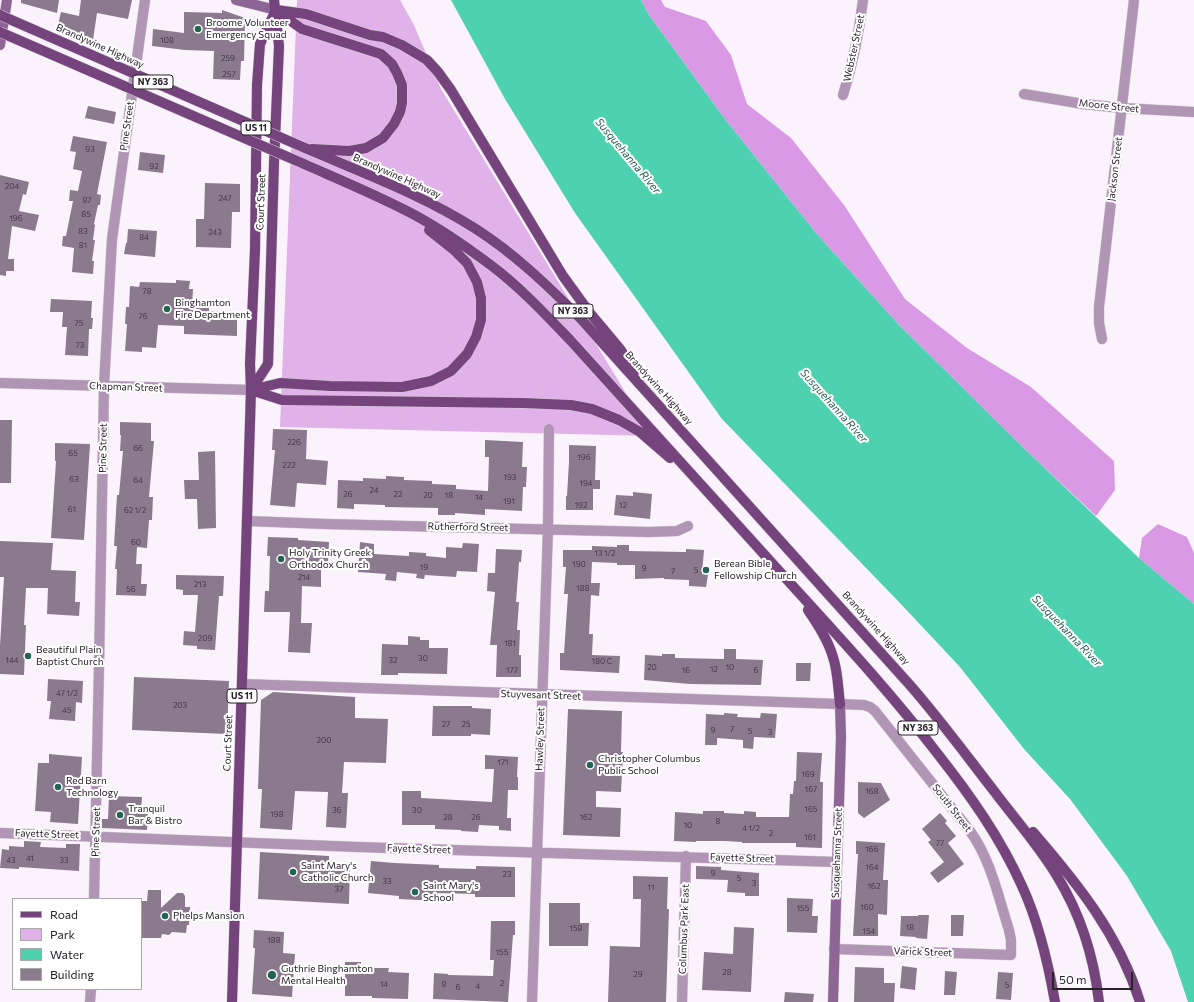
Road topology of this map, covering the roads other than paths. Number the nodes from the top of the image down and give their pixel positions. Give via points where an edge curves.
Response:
1 (7, 0) edge
2 (144, 0) edge
3 (236, 0) edge
4 (863, 0) edge
5 (1134, 0) edge
6 (275, 5) edge
7 (0, 15) edge
8 (0, 32) edge
9 (0, 45) edge
10 (1024, 94) dead end
11 (844, 95) dead end
12 (1122, 108) junction
13 (1194, 112) edge
14 (305, 148) junction
15 (368, 192) junction
16 (1102, 339) dead end
17 (0, 383) edge
18 (104, 386) junction
19 (251, 390) junction
20 (661, 408) junction
21 (549, 429) dead end
22 (711, 496) junction
23 (247, 521) junction
24 (688, 526) dead end
25 (548, 529) junction
26 (781, 573) junction
27 (242, 684) junction
28 (542, 695) junction
29 (840, 704) junction
30 (958, 745) junction
31 (0, 833) edge
32 (96, 836) junction
33 (237, 842) junction
34 (536, 852) junction
35 (686, 856) junction
36 (837, 862) junction
37 (94, 898) edge
38 (834, 949) junction
39 (1011, 955) joint
40 (91, 990) edge
41 (90, 1002) edge
42 (232, 1002) edge
43 (532, 1002) edge
44 (682, 1002) edge
45 (833, 1002) edge
46 (1055, 1002) edge
47 (1099, 1002) edge
48 (1140, 1002) edge

1 - 9 street
2 - 18 street, Pine Street via 112,239
3 - 6 street
4 - 11 street, Webster Street via 855,55
5 - 12 street, Jackson Street
6 - 14 main road via 302,29 380,54 392,64 402,85 400,112 384,138 366,148 349,151
6 - 19 main road, Court Street / US 11 via 260,44 257,85
6 - 19 main road, Court Street / US 11 via 280,46 268,364
6 - 20 main road via 402,45 427,60 452,90 562,276 620,349
7 - 14 main road, Brandywine Highway / NY 363, bridge
8 - 15 main road, NY 363, bridge
10 - 12 street, Moore Street
12 - 13 street, Moore Street
12 - 16 street, Jackson Street via 1099,307
14 - 20 main road, Brandywine Highway / NY 363 via 424,200 475,228 538,277 570,308
15 - 19 main road via 434,233 470,268 479,287 482,309 480,326 471,349 451,371 419,384 402,387 280,383
15 - 22 main road, NY 363 via 445,233 482,258 516,286 572,341
17 - 18 street, Chapman Street
18 - 19 street, Chapman Street
18 - 32 street, Pine Street
19 - 22 main road via 282,400 523,403 571,405 592,409 640,432
19 - 23 main road, Court Street / US 11
20 - 30 main road, Brandywine Highway / NY 363 via 896,668
21 - 25 street, Hawley Street
22 - 26 main road, NY 363
23 - 25 street, Rutherford Street
23 - 27 main road, Court Street / US 11
24 - 25 street, Rutherford Street via 678,531 649,532
25 - 28 street, Hawley Street
26 - 29 main road via 809,611 829,645 836,669
26 - 46 main road, NY 363 via 906,714 959,780 987,821 1014,869 1032,910 1042,941
27 - 28 street, Stuyvesant Street
27 - 33 main road, Court Street / US 11
28 - 29 street, Stuyvesant Street
28 - 34 street, Hawley Street
29 - 36 street, Susquehanna Street
29 - 39 street, South Street via 864,705 873,709 974,836 987,859 998,893 1010,935
30 - 47 main road, Brandywine Highway / NY 363 via 1042,854 1063,886 1088,944
30 - 48 main road via 1060,863 1093,906 1116,945
31 - 32 street, Fayette Street
32 - 33 street, Fayette Street
32 - 37 street, Pine Street
33 - 34 street, Fayette Street
33 - 42 main road, Court Street / US 11
34 - 35 street, Fayette Street
34 - 43 street, Hawley Street
35 - 36 street, Fayette Street
35 - 44 street, Columbus Park East
36 - 38 street, Susquehanna Street
38 - 39 street, Varick Street
38 - 45 street, Susquehanna Street
40 - 41 street

